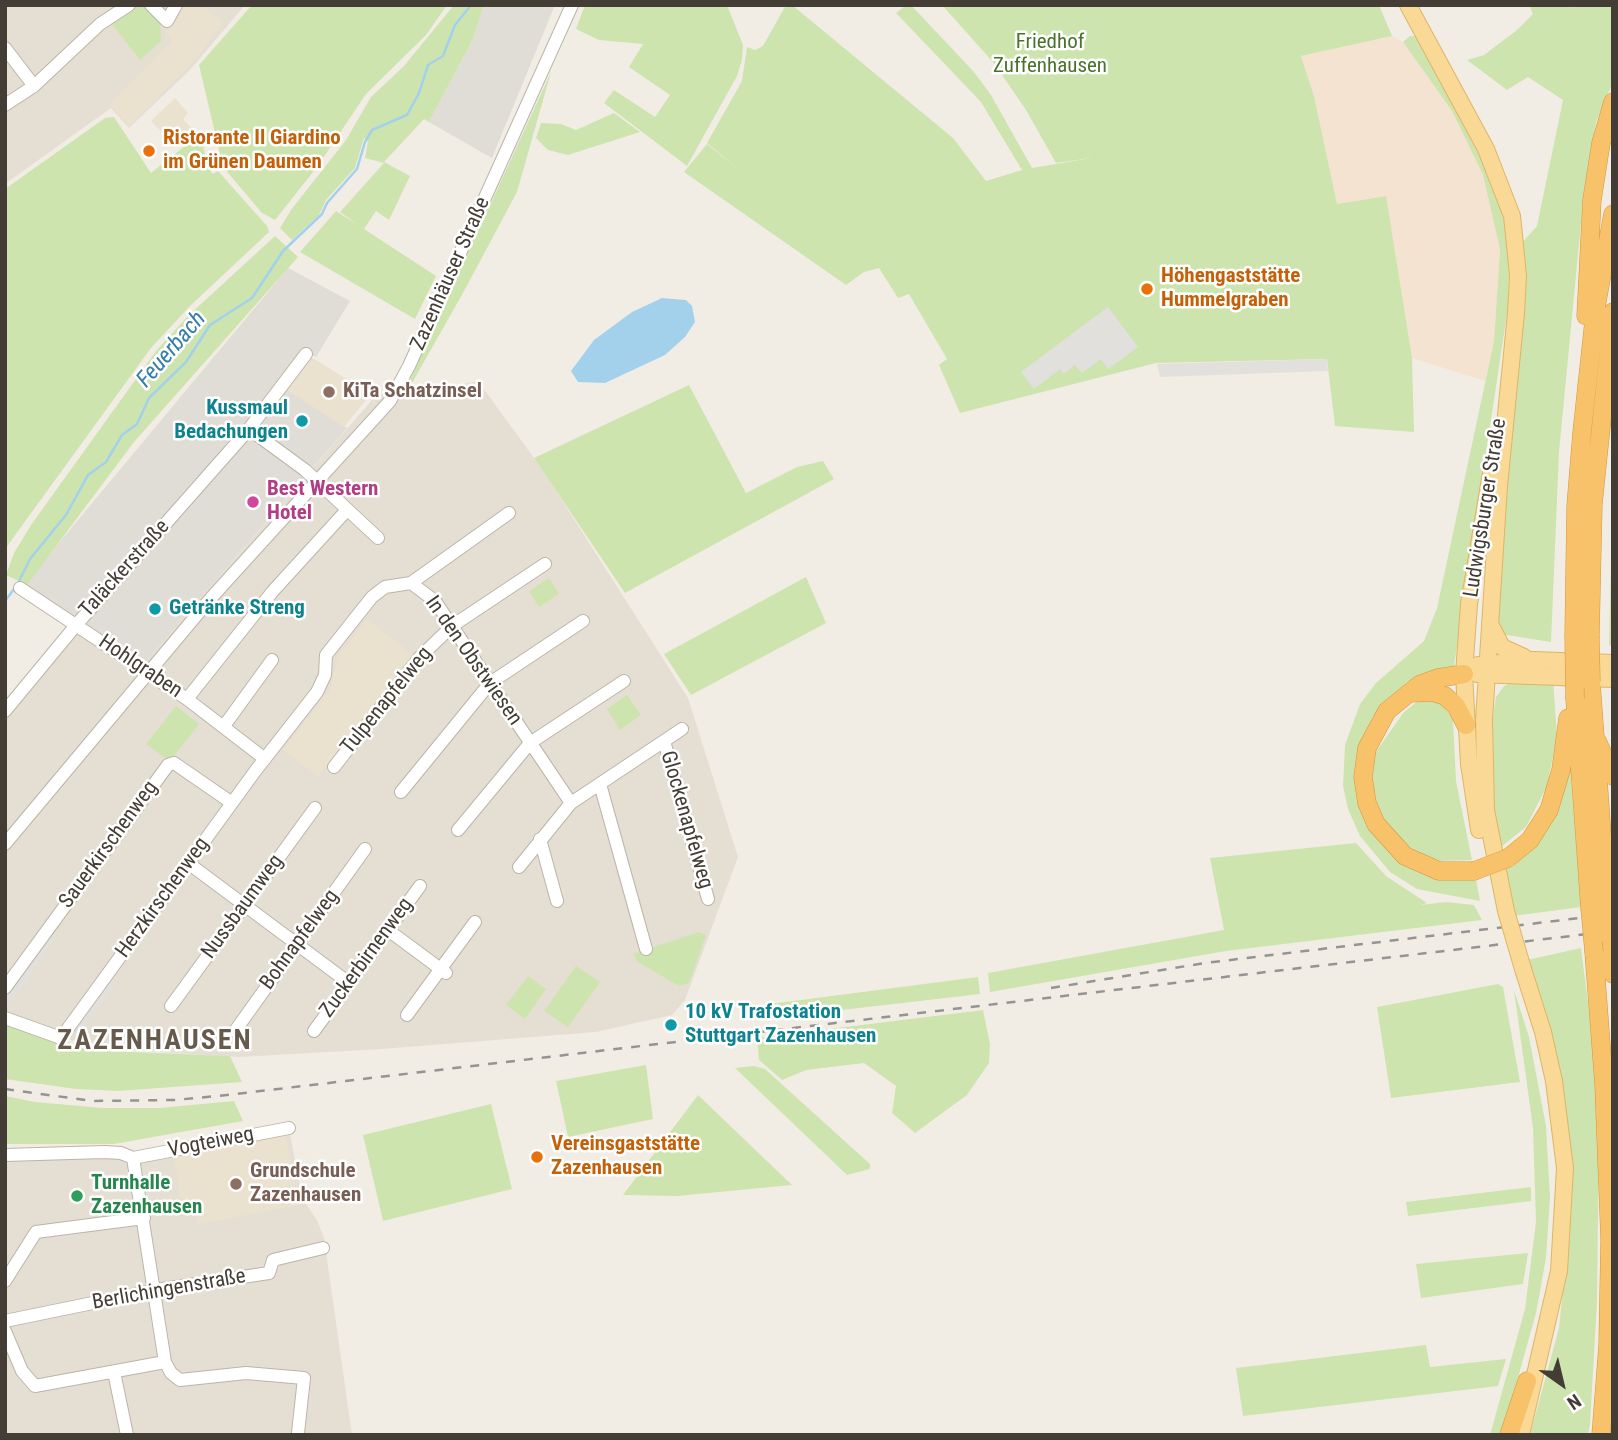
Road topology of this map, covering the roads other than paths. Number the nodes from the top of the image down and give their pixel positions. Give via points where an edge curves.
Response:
1 (151, 5) edge
2 (176, 5) edge
3 (572, 5) edge
4 (1408, 5) edge
5 (120, 8) edge
6 (5, 48) edge
7 (34, 86) junction
8 (1613, 102) edge
9 (5, 105) edge
10 (1613, 214) edge
11 (1613, 312) edge
12 (1593, 332) junction
13 (1513, 343) junction
14 (306, 354) dead end
15 (1613, 378) edge
16 (1601, 402) junction
17 (249, 429) junction
18 (317, 482) junction
19 (346, 511) junction
20 (509, 513) dead end
21 (378, 538) dead end
22 (545, 564) dead end
23 (411, 583) junction
24 (20, 588) dead end
25 (1489, 619) junction
26 (583, 621) dead end
27 (76, 624) junction
28 (452, 626) junction
29 (1582, 636) junction
30 (272, 660) dead end
31 (1534, 660) junction
32 (1613, 663) edge
33 (1485, 669) junction
34 (148, 672) junction
35 (1464, 674) junction
36 (1521, 675) junction
37 (1613, 679) edge
38 (624, 681) dead end
39 (490, 683) junction
40 (1407, 693) junction
41 (187, 699) junction
42 (1584, 699) junction
43 (5, 711) edge
44 (1484, 720) junction
45 (1466, 725) junction
46 (223, 726) junction
47 (682, 729) dead end
48 (1593, 735) junction
49 (664, 741) junction
50 (530, 743) junction
51 (265, 759) junction
52 (334, 768) dead end
53 (1613, 776) edge
54 (600, 784) junction
55 (401, 793) dead end
56 (232, 803) junction
57 (571, 803) junction
58 (315, 808) dead end
59 (458, 830) dead end
60 (540, 839) junction
61 (5, 844) edge
62 (365, 849) dead end
63 (188, 863) junction
64 (519, 867) dead end
65 (420, 886) dead end
66 (708, 899) dead end
67 (557, 901) dead end
68 (245, 905) junction
69 (1502, 911) junction
70 (475, 922) dead end
71 (1604, 929) edge
72 (388, 930) junction
73 (297, 944) junction
74 (646, 949) dead end
75 (1519, 970) junction
76 (444, 971) junction
77 (1613, 974) edge
78 (349, 983) junction
79 (5, 988) edge
80 (171, 1006) dead end
81 (407, 1015) dead end
82 (5, 1018) edge
83 (235, 1031) dead end
84 (314, 1031) dead end
85 (289, 1128) dead end
86 (5, 1155) edge
87 (133, 1158) junction
88 (144, 1218) junction
89 (323, 1248) dead end
90 (5, 1281) edge
91 (156, 1290) junction
92 (5, 1321) edge
93 (5, 1331) edge
94 (165, 1362) junction
95 (114, 1372) junction
96 (1527, 1381) junction
97 (298, 1433) dead end
98 (127, 1435) edge
99 (1509, 1435) edge
100 (1520, 1435) edge
101 (1601, 1435) edge

1 - 2 street via 167,20
3 - 18 street, Zazenhäuser Straße via 398,388
4 - 13 main road, Ludwigsburger Straße via 1486,149 1512,216 1518,275
5 - 7 street
6 - 7 street
7 - 9 street
8 - 12 highway via 1592,200 1584,311
10 - 12 highway
11 - 16 highway
12 - 29 highway via 1576,506
13 - 25 main road, Ludwigsburger Straße
13 - 35 main road, Ludwigsburger Straße via 1469,604
14 - 17 street, Taläckerstraße
15 - 16 highway
16 - 29 highway
17 - 18 street
17 - 27 street, Taläckerstraße
18 - 19 street
18 - 34 street, Zazenhäuser Straße
19 - 21 street
19 - 41 street via 273,590
20 - 23 street
22 - 28 street, Tulpenapfelweg
23 - 28 street, In den Obstwiesen via 428,593
23 - 51 street, In den Obstwiesen via 385,587 372,597 326,655 322,684
24 - 27 street, Hohlgraben
25 - 31 main road via 1504,649
25 - 33 main road, Ludwigsburger Straße
26 - 39 street
27 - 34 street, Hohlgraben
27 - 43 street, Taläckerstraße
28 - 39 street, In den Obstwiesen
28 - 52 street, Tulpenapfelweg via 420,657
29 - 42 highway, bridge
30 - 46 street
31 - 32 main road
31 - 33 main road
33 - 35 main road
33 - 36 main road
33 - 44 main road, Ludwigsburger Straße
34 - 41 street, Hohlgraben
34 - 61 street, Zazenhäuser Straße
35 - 40 highway via 1438,678
35 - 45 main road, Ludwigsburger Straße
36 - 37 main road
36 - 44 main road via 1498,690
38 - 50 street
39 - 50 street, In den Obstwiesen
39 - 55 street
40 - 42 highway, bridge via 1387,711 1367,748 1363,778 1371,814 1382,833 1405,856 1439,871 1474,871 1508,858 1530,840 1549,810 1561,770 1566,724
40 - 45 highway via 1445,696
41 - 46 street, Hohlgraben
42 - 48 highway
42 - 71 highway
44 - 69 main road, Ludwigsburger Straße via 1486,810
45 - 69 main road, Ludwigsburger Straße via 1482,849
46 - 51 street, Hohlgraben
47 - 49 street
48 - 53 highway
48 - 71 highway
49 - 54 street
49 - 66 street, Glockenapfelweg
50 - 57 street, In den Obstwiesen
50 - 59 street
51 - 56 street, Herzkirschenweg
54 - 57 street
54 - 74 street
56 - 63 street, Herzkirschenweg
56 - 79 street, Sauerkirschenweg via 174,763 168,765
57 - 60 street
58 - 68 street, Nussbaumweg
60 - 64 street
60 - 67 street
62 - 73 street, Bohnapfelweg
63 - 68 street
63 - 82 street, Herzkirschenweg via 61,1038
65 - 72 street, Zuckerbirnenweg
68 - 73 street
68 - 80 street, Nussbaumweg
69 - 75 main road
70 - 76 street
71 - 77 highway
71 - 101 highway via 1609,1226 1608,1345
72 - 76 street
72 - 78 street, Zuckerbirnenweg
73 - 78 street
73 - 83 street, Bohnapfelweg
75 - 96 main road via 1545,1073 1558,1186 1552,1281
75 - 100 main road via 1543,1032 1564,1168 1559,1270
76 - 81 street
78 - 84 street, Zuckerbirnenweg
85 - 87 street, Vogteiweg
86 - 87 street via 104,1152
87 - 88 street
88 - 90 street via 36,1232
88 - 91 street
89 - 91 street, Berlichingenstraße via 273,1260 269,1273
91 - 92 street, Berlichingenstraße
91 - 94 street
93 - 95 street via 22,1371 36,1386
94 - 95 street
94 - 97 street via 180,1380 246,1373 304,1378
95 - 98 street
96 - 99 highway
96 - 100 main road

